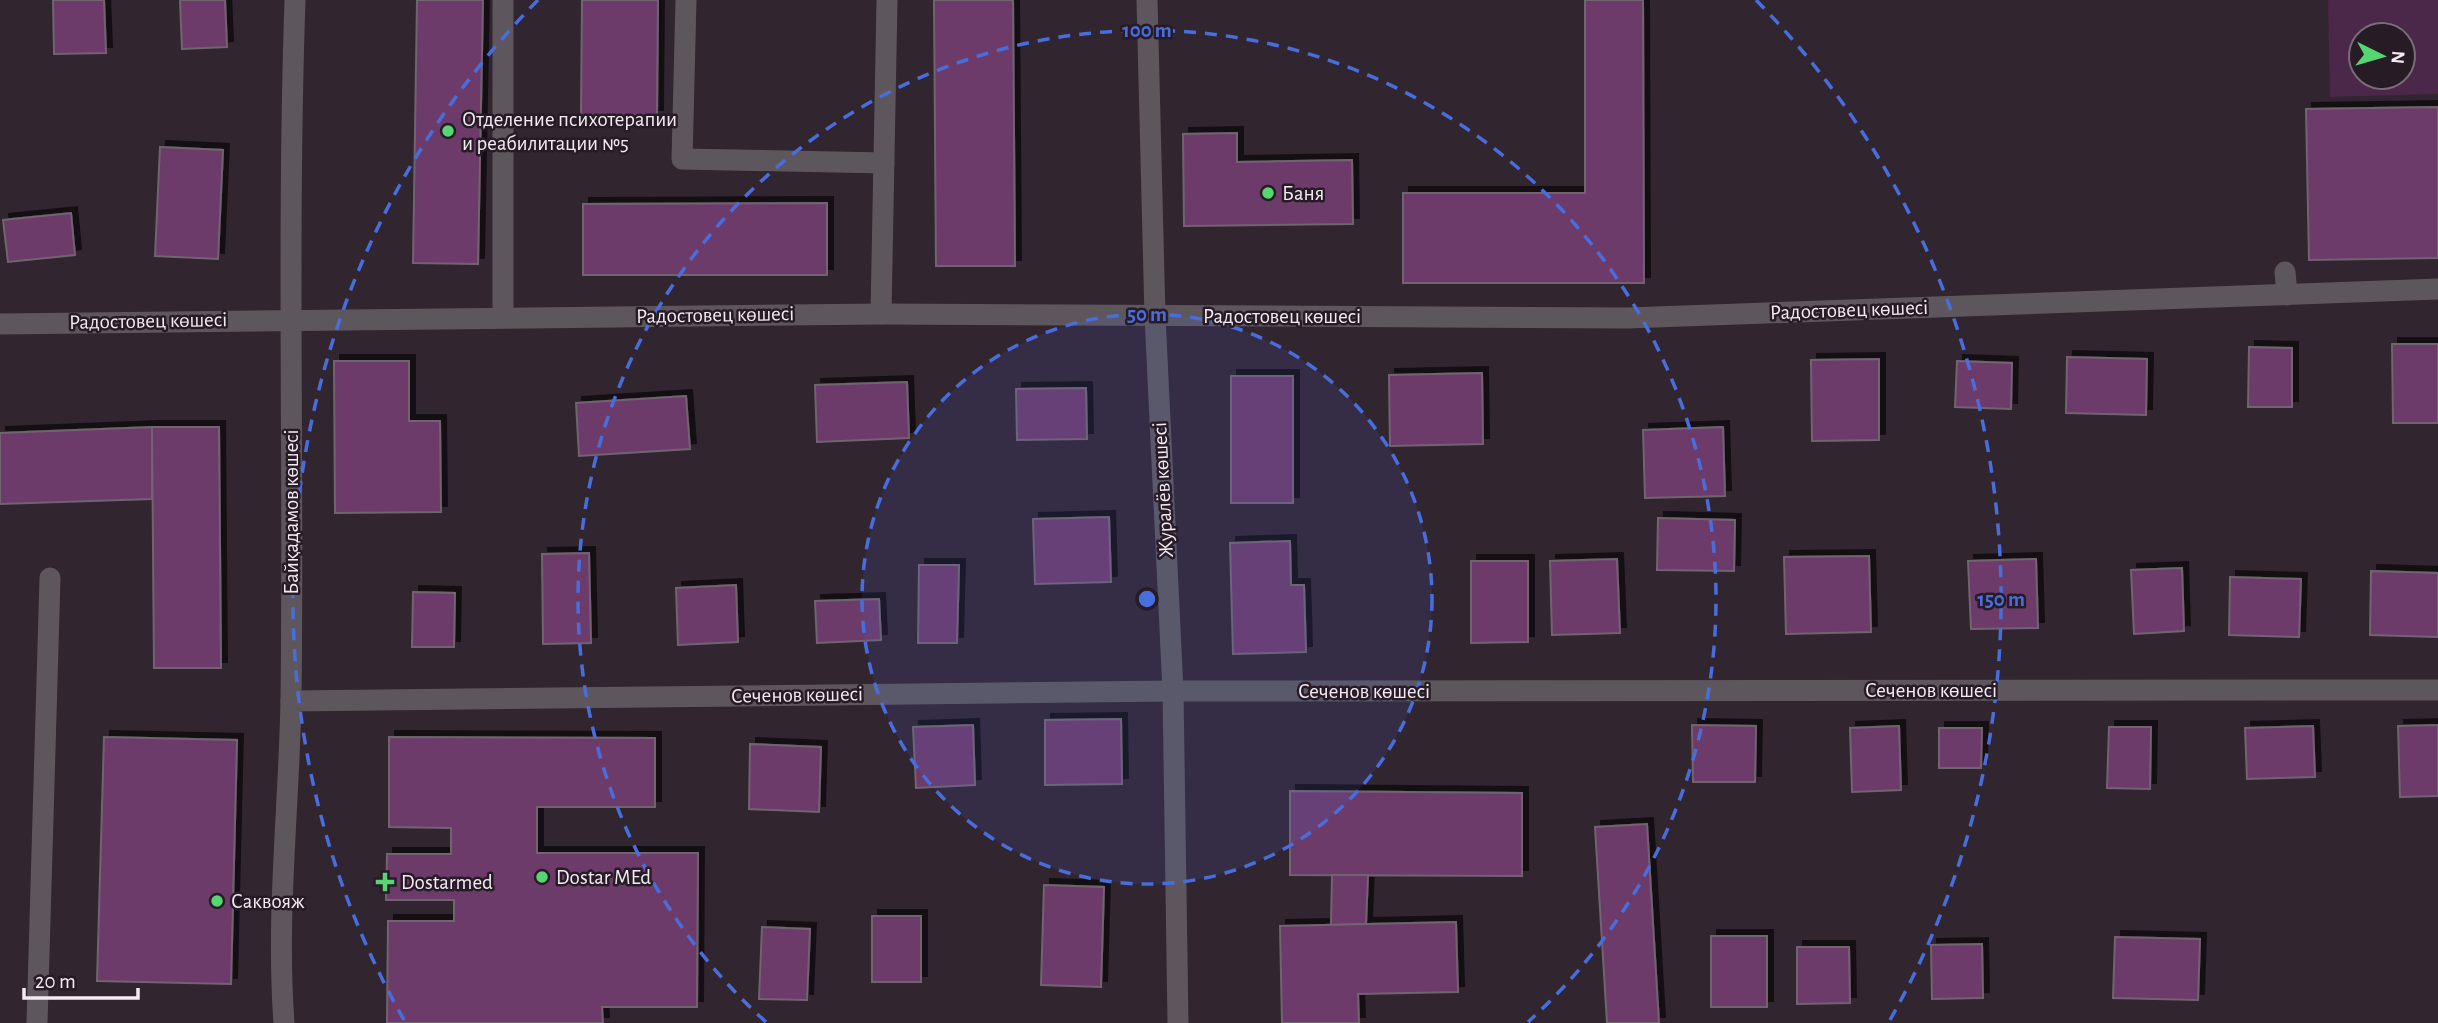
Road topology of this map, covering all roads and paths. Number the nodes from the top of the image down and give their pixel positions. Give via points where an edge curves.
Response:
1 (295, 0) edge
2 (503, 0) edge
3 (685, 0) edge
4 (887, 0) edge
5 (1147, 0) edge
6 (884, 163) junction
7 (2285, 272) dead end
8 (2438, 289) edge
9 (2287, 295) junction
10 (881, 314) junction
11 (1155, 316) junction
12 (503, 317) junction
13 (291, 319) junction
14 (0, 324) edge
15 (50, 578) dead end
16 (2438, 690) edge
17 (1173, 691) junction
18 (291, 701) junction
19 (37, 1023) edge
20 (284, 1023) edge
21 (1178, 1023) edge

1 - 13 street, Байқадамов көшесі
2 - 12 street
3 - 6 street via 682,159
4 - 6 street
5 - 11 street, Журалёв көшесі
6 - 10 street
7 - 9 street
8 - 9 street, Радостовец көшесі
9 - 11 street, Радостовец көшесі via 1628,318
10 - 11 street, Радостовец көшесі
10 - 12 street, Радостовец көшесі
11 - 17 street, Журалёв көшесі
12 - 13 street, Радостовец көшесі
13 - 14 street, Радостовец көшесі
13 - 18 street, Байқадамов көшесі
15 - 19 street
16 - 17 street, Сеченов көшесі
17 - 18 street, Сеченов көшесі
17 - 21 street, Журалёв көшесі
18 - 20 street, Байқадамов көшесі via 281,949

